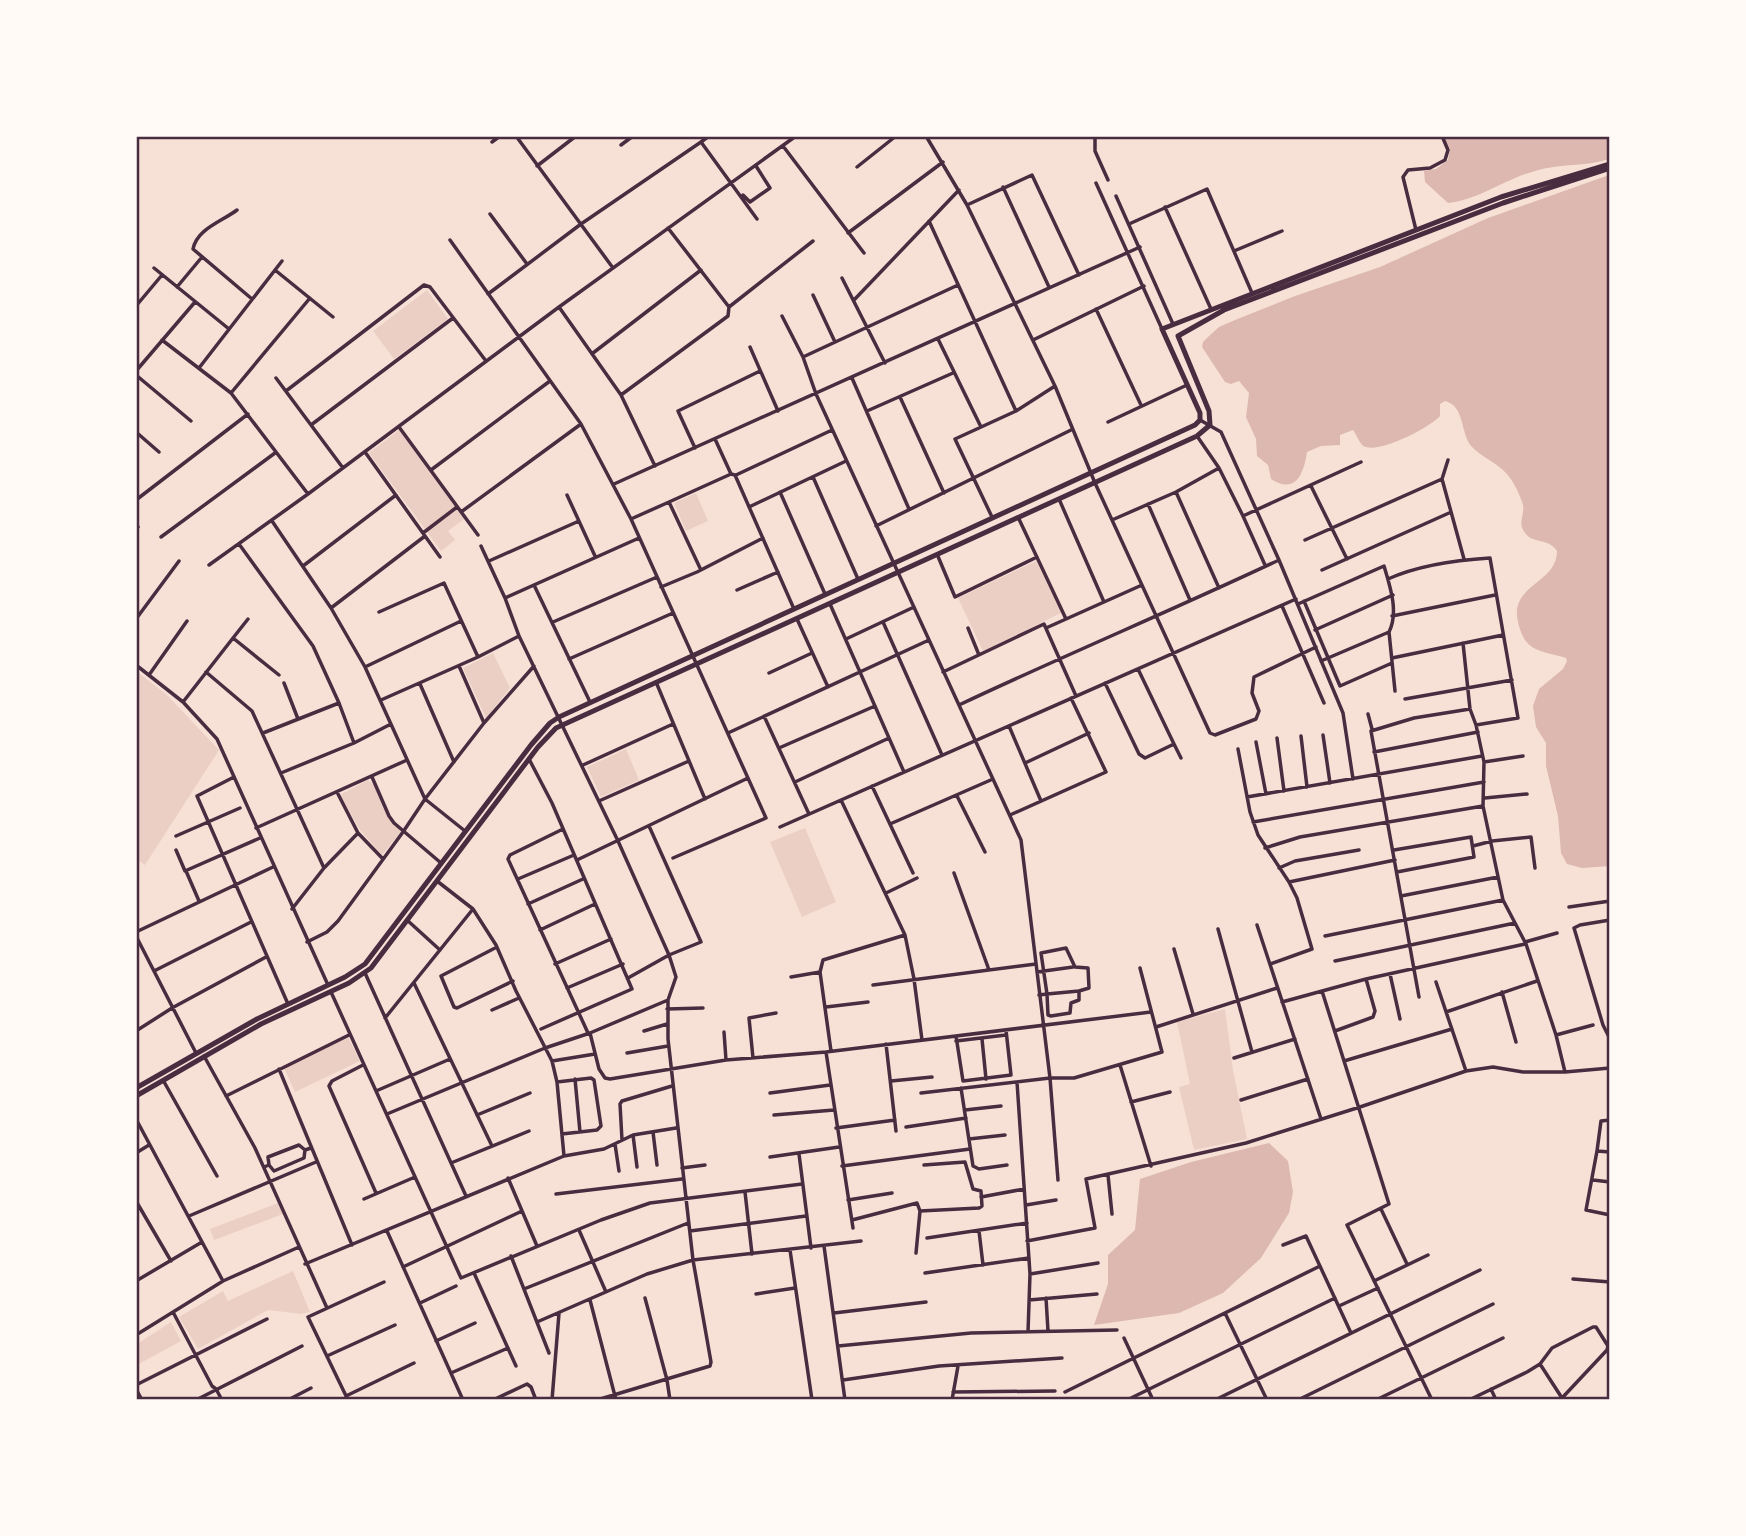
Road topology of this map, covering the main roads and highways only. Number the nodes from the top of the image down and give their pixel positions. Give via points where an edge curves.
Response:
1 (1609, 166) edge
2 (1173, 324) junction
3 (1178, 336) junction
4 (1167, 340) junction
5 (329, 987) junction
6 (136, 1088) edge
7 (136, 1096) edge

1 - 2 main road via 1501,197
1 - 3 main road via 1224,310
2 - 3 main road
2 - 4 main road via 1162,328
3 - 4 main road
3 - 5 main road via 1209,411 1210,425 1197,436 562,724 529,759 365,973
4 - 5 main road via 1200,420 1195,425 559,717 531,745 365,964
5 - 6 main road via 288,1004
5 - 7 main road

